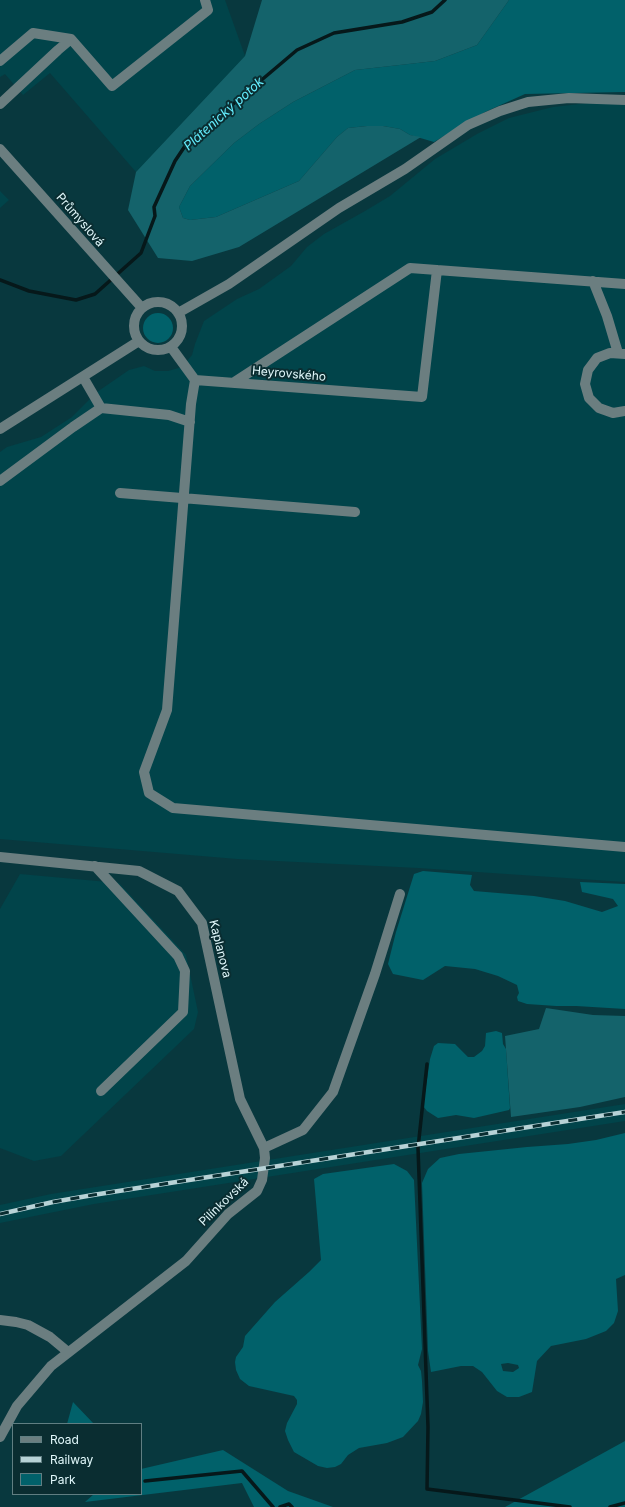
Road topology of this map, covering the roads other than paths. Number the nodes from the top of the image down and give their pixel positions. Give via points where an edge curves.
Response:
1 (205, 0) edge
2 (71, 39) junction
3 (0, 61) edge
4 (625, 100) edge
5 (0, 104) edge
6 (0, 149) edge
7 (437, 270) junction
8 (593, 281) junction
9 (625, 284) edge
10 (142, 308) junction
11 (178, 313) junction
12 (139, 341) junction
13 (171, 347) junction
14 (621, 353) edge
15 (83, 376) junction
16 (195, 380) junction
17 (234, 383) junction
18 (101, 408) junction
19 (625, 411) edge
20 (190, 422) junction
21 (0, 429) edge
22 (0, 481) edge
23 (120, 493) dead end
24 (184, 499) junction
25 (354, 512) dead end
26 (625, 847) edge
27 (0, 857) edge
28 (95, 866) junction
29 (400, 894) dead end
30 (100, 1091) dead end
31 (264, 1148) junction
32 (0, 1320) edge
33 (68, 1352) junction
34 (0, 1437) edge

1 - 2 street via 208,10 112,86
2 - 3 street via 33,33
2 - 5 street
4 - 11 street via 569,98 528,102 468,125 405,169 339,208 229,284
6 - 10 street, Průmyslová
7 - 8 street
7 - 17 street via 410,268
7 - 17 street, Heyrovského via 422,397
8 - 9 street
8 - 14 street
10 - 11 street via 151,303 161,302 171,306
10 - 12 street via 134,324 134,333
11 - 13 street via 182,322 182,332
12 - 13 street via 146,348 156,351
12 - 15 street
13 - 16 street
14 - 19 street via 603,355 592,364 585,376 585,384 593,404 613,413
15 - 18 street
15 - 21 street
16 - 17 street, Heyrovského
16 - 20 street
18 - 20 street via 168,415
18 - 22 street
20 - 24 street
23 - 24 street
24 - 25 street
24 - 26 street via 167,710 144,772 149,793 173,808
27 - 28 street, Kaplanova
28 - 30 street via 178,956 185,971 182,1012
28 - 31 street, Kaplanova via 139,871 178,891 202,922 240,1099
29 - 31 street via 333,1092 303,1130
31 - 33 street, Pilínkovská via 262,1180 257,1192 228,1214 186,1260
32 - 33 street via 28,1325 50,1336
33 - 34 street, Pilínkovská via 51,1366 17,1406

